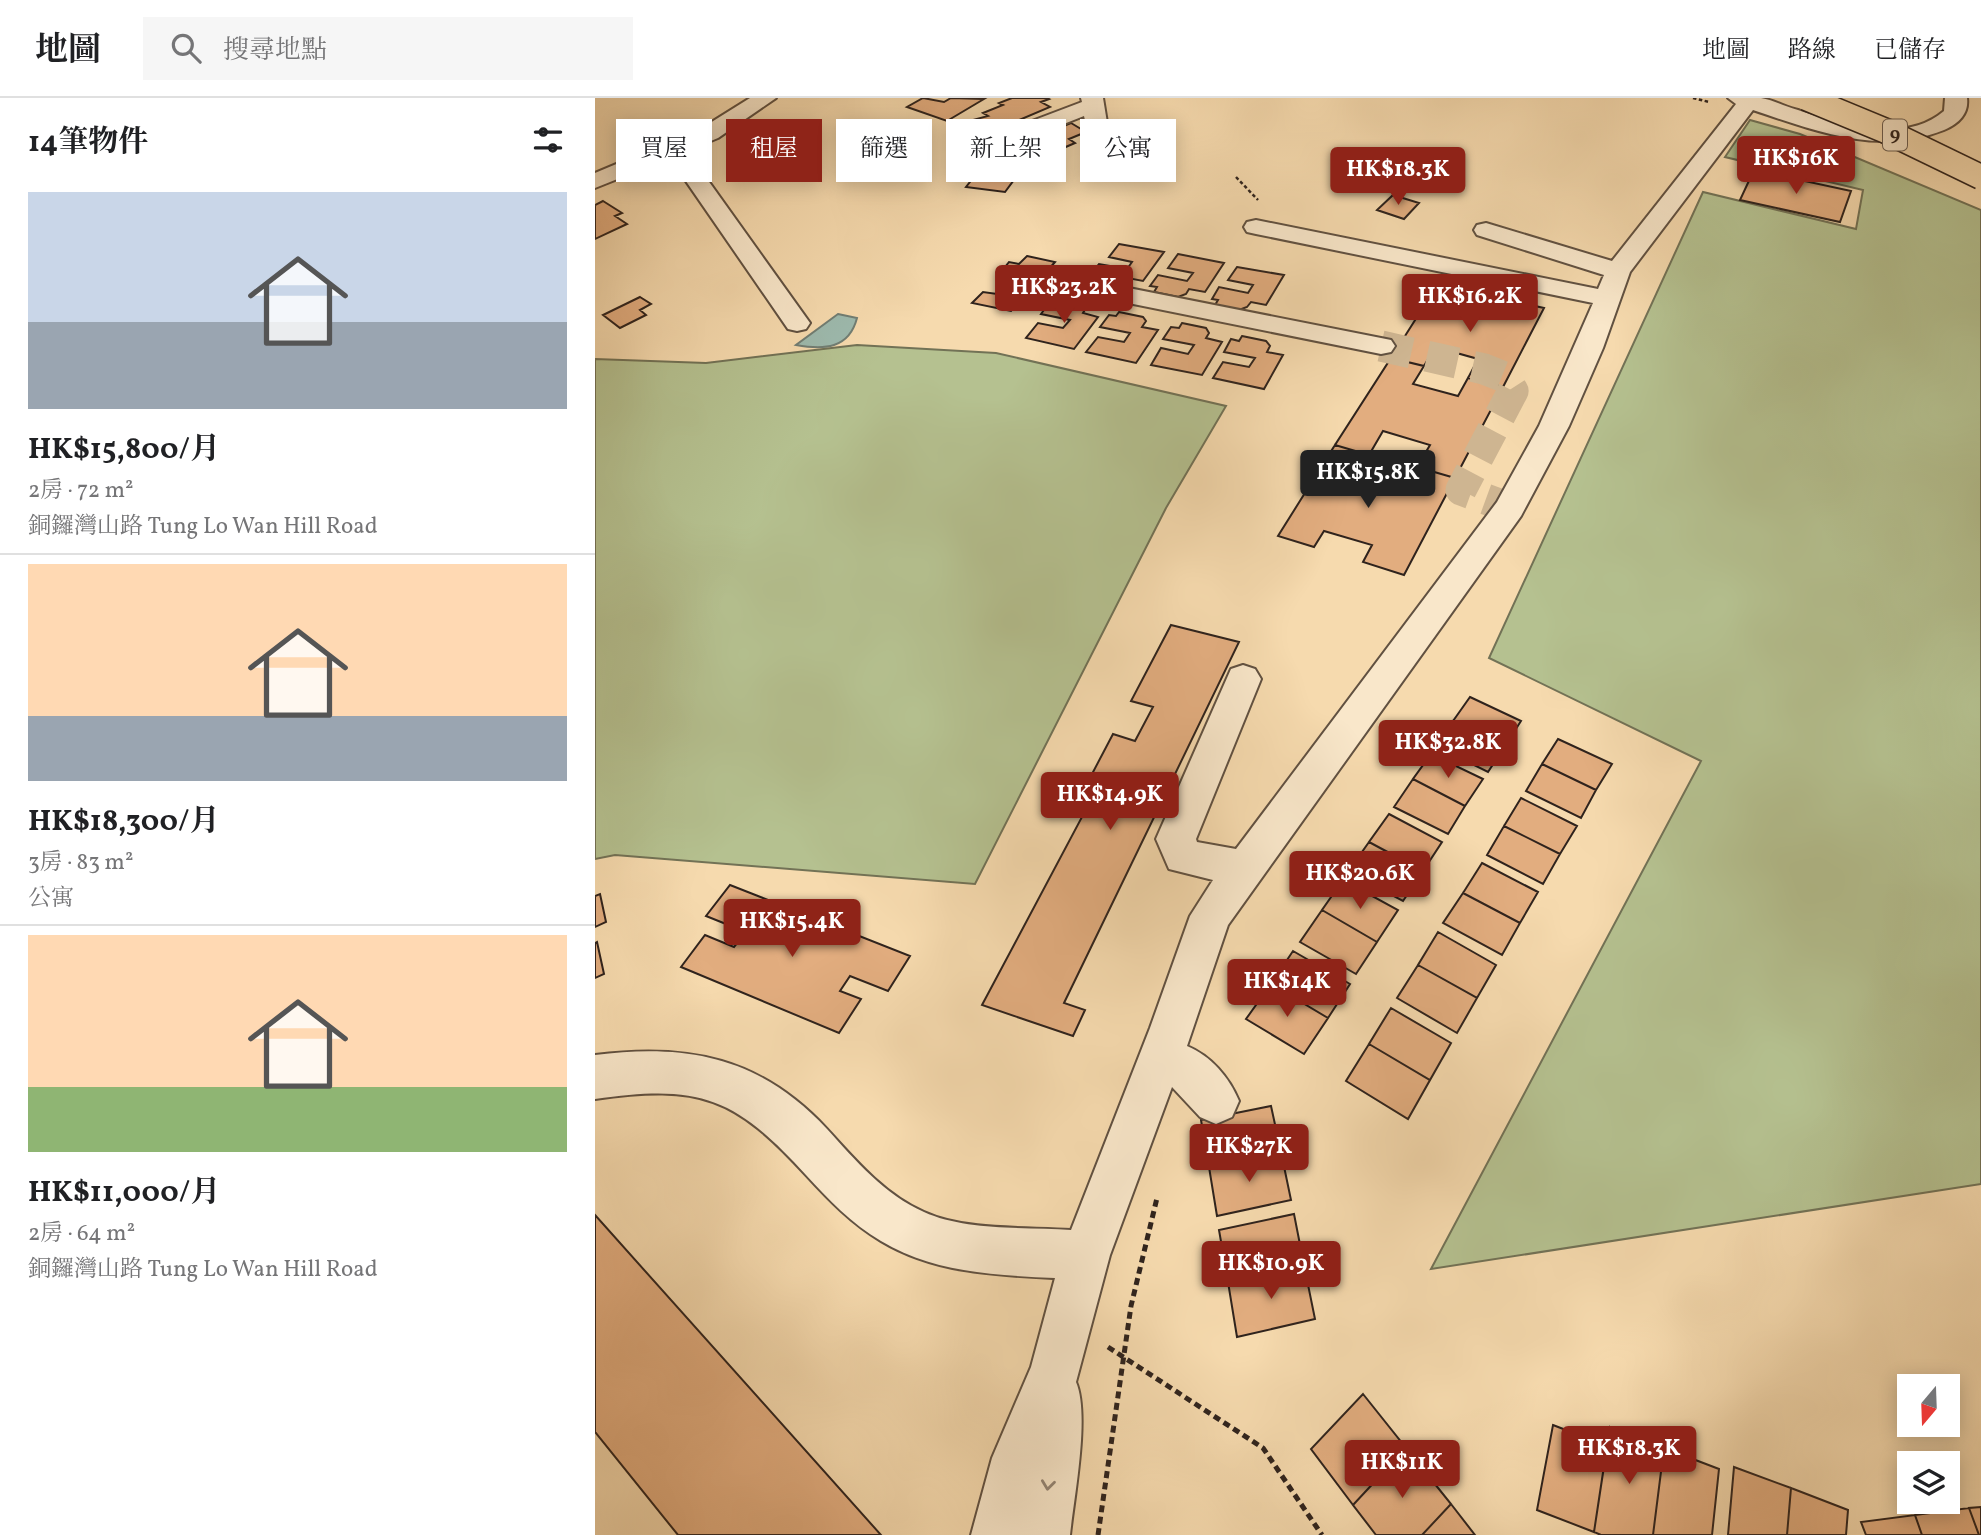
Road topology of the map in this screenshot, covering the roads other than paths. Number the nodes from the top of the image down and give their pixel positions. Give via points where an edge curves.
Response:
1 (729, 98) edge
2 (765, 98) edge
3 (1806, 98) edge
4 (1850, 98) edge
5 (1956, 98) edge
6 (1744, 99) edge
7 (1093, 101) edge
8 (1050, 119) edge
9 (1096, 119) edge
10 (712, 130) edge
11 (1906, 134) junction
12 (1981, 154) edge
13 (595, 162) edge
14 (616, 172) edge
15 (1981, 175) edge
16 (595, 181) edge
17 (698, 182) edge
18 (1256, 228) dead end
19 (1486, 230) dead end
20 (1053, 281) dead end
21 (1613, 285) junction
22 (797, 323) dead end
23 (1381, 346) tunnel mouth
24 (1243, 679) dead end
25 (1243, 868) junction
26 (1158, 1063) junction
27 (595, 1077) edge
28 (1216, 1101) dead end
29 (1086, 1255) junction
30 (1062, 1346) junction
31 (999, 1535) edge
32 (1042, 1535) edge

1 - 13 street
2 - 10 street
3 - 15 highway, 9, bridge
4 - 12 highway, 9
5 - 11 street via 1953,117
6 - 11 street via 1841,130
6 - 21 street
7 - 8 street
7 - 9 street
11 - 15 street
14 - 16 street
17 - 22 street
18 - 21 street
19 - 21 street
20 - 23 street
21 - 25 street via 1554,426 1510,508
24 - 25 street via 1176,839 1183,858
25 - 26 street via 1210,916
26 - 28 street via 1187,1068
26 - 29 street
27 - 29 street via 650,1071 692,1074 745,1093 792,1126 867,1204 912,1232 942,1244
29 - 30 street
30 - 31 street via 1019,1458
30 -> 32 street

